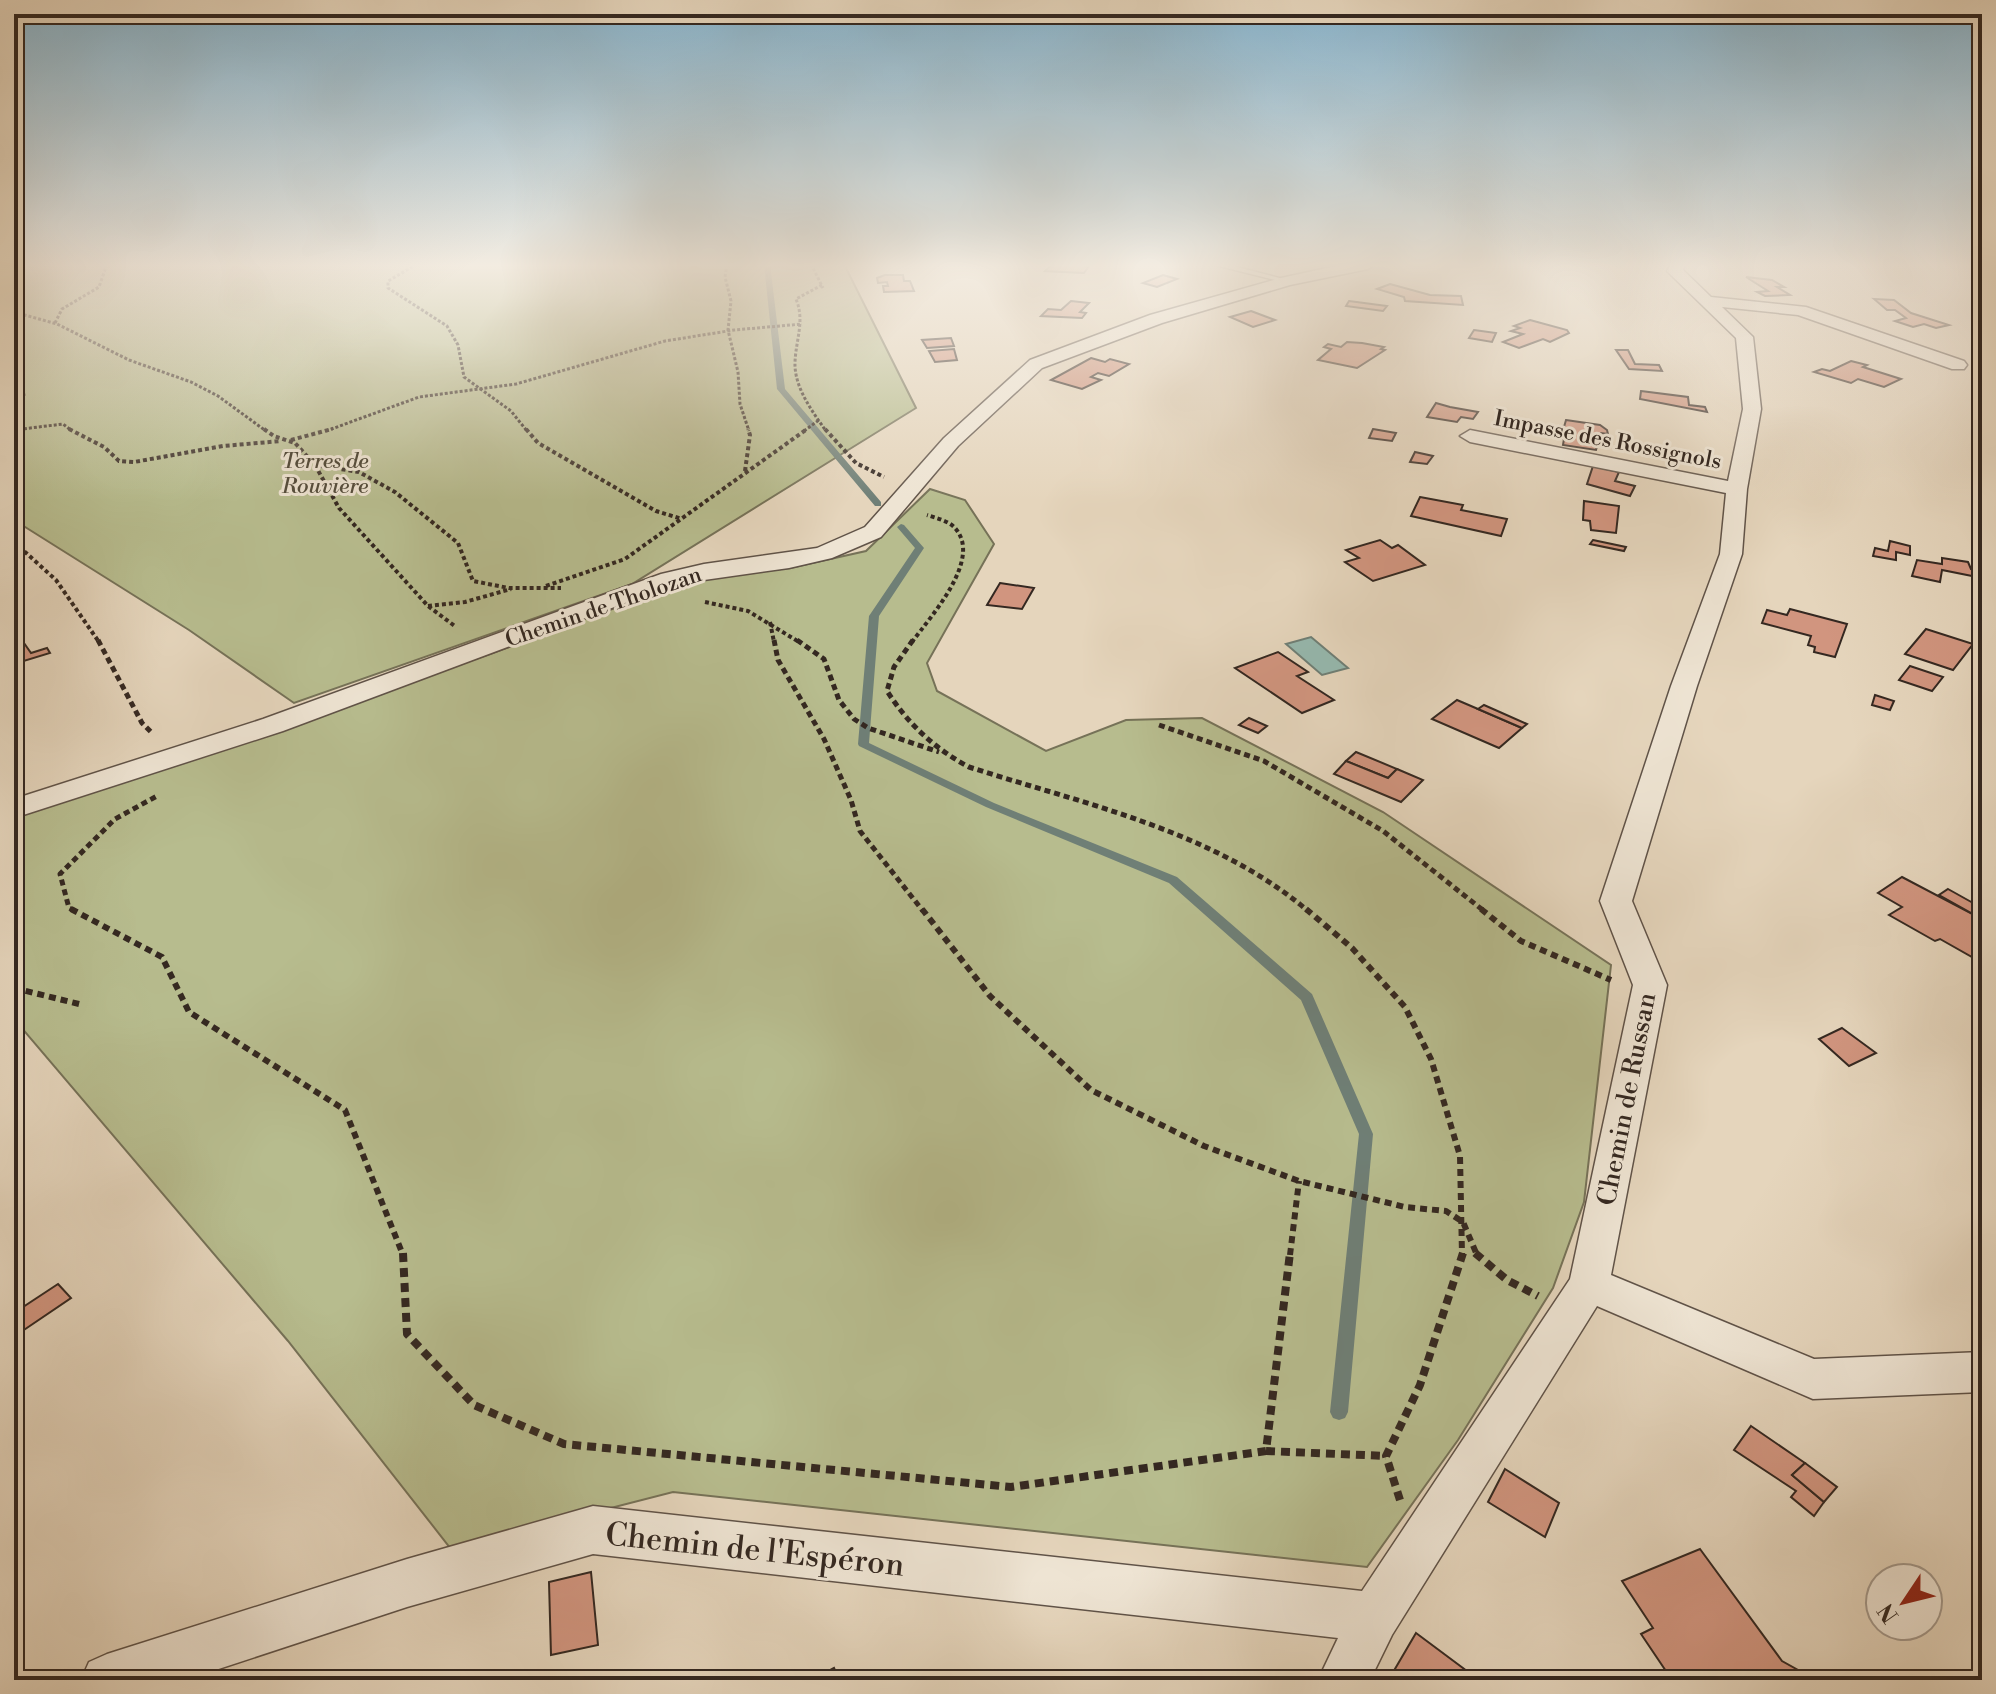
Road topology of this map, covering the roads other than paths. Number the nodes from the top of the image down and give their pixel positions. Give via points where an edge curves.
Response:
1 (1092, 343) edge
2 (1745, 343) edge
3 (1895, 343) edge
4 (1958, 365) dead end
5 (1470, 436) dead end
6 (1737, 489) junction
7 (14, 809) edge
8 (1580, 1299) junction
9 (1982, 1372) edge
10 (1374, 1617) junction
11 (107, 1680) edge
12 (1344, 1680) edge

1 - 7 street, Chemin de Tholozan via 1036,364 951,442 873,532 824,553 704,571 639,590 273,725
2 - 6 street, Chemin de Russan via 1752,409
3 - 4 street
5 - 6 street, Impasse des Rossignols
6 - 8 street, Chemin de Russan via 1731,554 1616,901 1650,985
8 - 9 street via 1813,1379
8 - 10 street, Chemin de Russan
10 - 11 street, Chemin de l'Espéron via 593,1530 407,1583
10 - 12 street, Chemin de Russan

